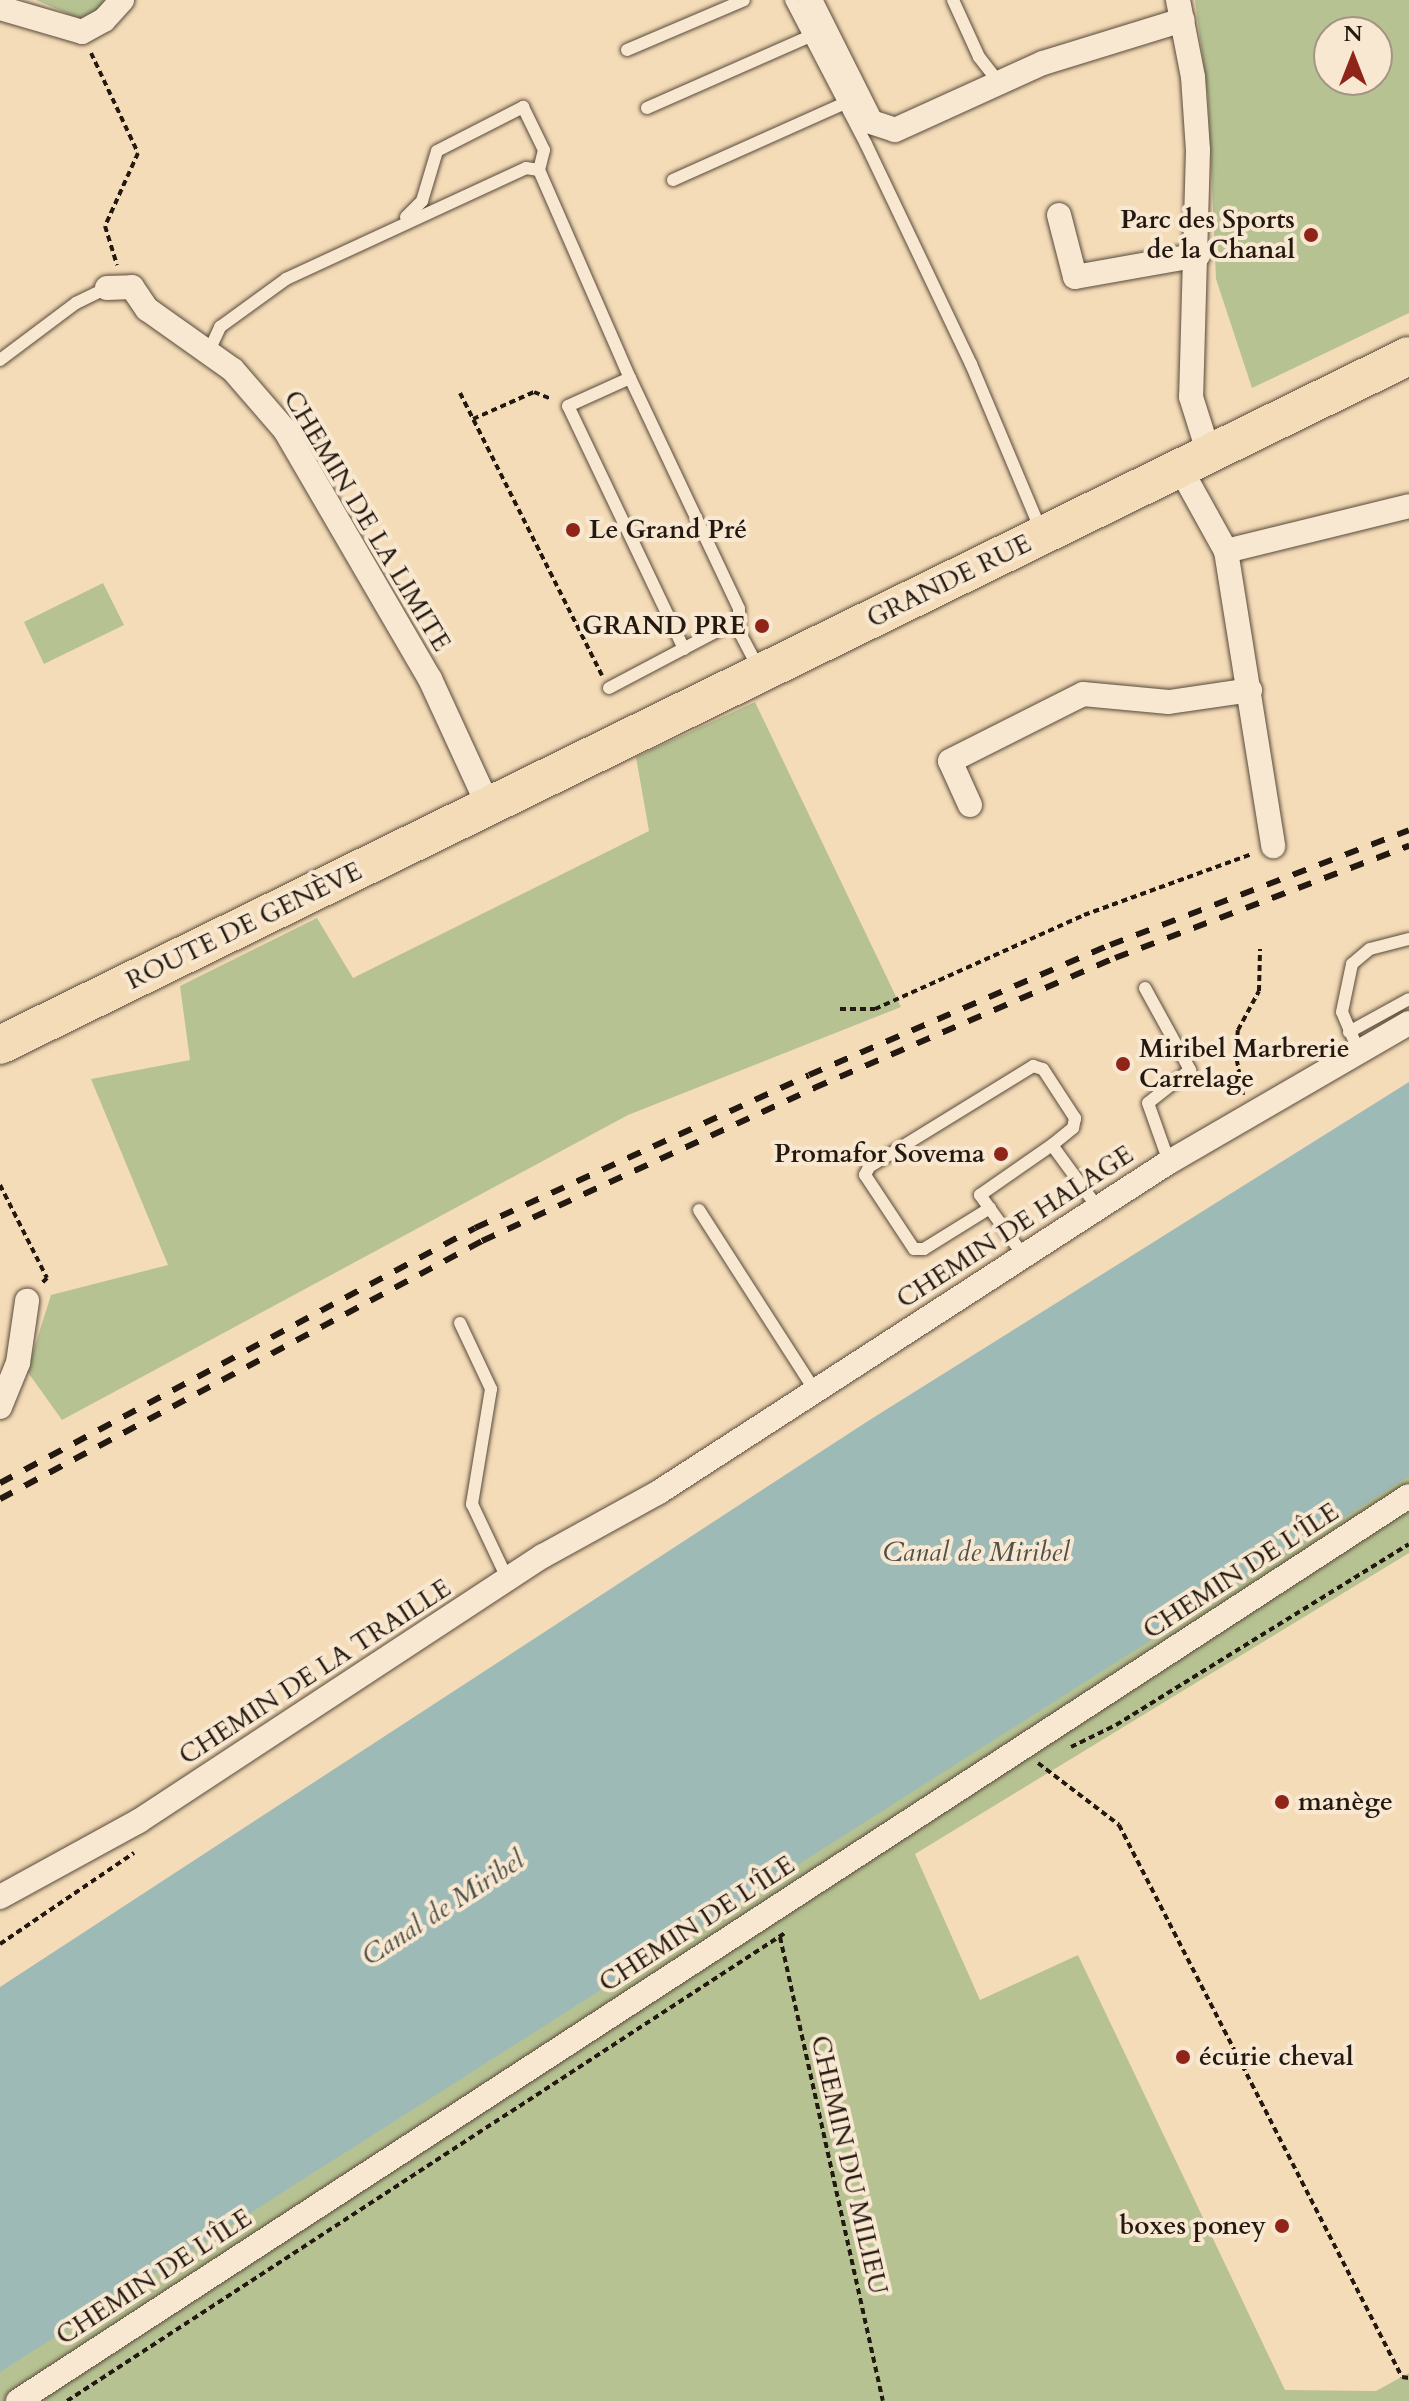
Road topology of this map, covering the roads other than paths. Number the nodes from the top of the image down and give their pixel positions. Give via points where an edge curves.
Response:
1 (122, 0) edge
2 (744, 0) edge
3 (791, 0) edge
4 (810, 0) edge
5 (953, 0) edge
6 (0, 8) edge
7 (1180, 10) edge
8 (810, 36) junction
9 (627, 50) dead end
10 (999, 83) junction
11 (845, 103) junction
12 (647, 108) dead end
13 (539, 170) junction
14 (673, 180) dead end
15 (1059, 215) dead end
16 (401, 222) junction
17 (1198, 255) junction
18 (119, 288) joint
19 (208, 353) junction
20 (1409, 356) edge
21 (0, 360) edge
22 (630, 378) junction
23 (1195, 461) junction
24 (1409, 506) edge
25 (1043, 535) junction
26 (1226, 551) junction
27 (738, 620) junction
28 (684, 649) junction
29 (761, 673) junction
30 (609, 688) road end
31 (1250, 690) junction
32 (970, 805) dead end
33 (489, 807) junction
34 (1273, 846) road end
35 (1409, 939) edge
36 (1145, 988) dead end
37 (1409, 999) edge
38 (1409, 1023) edge
39 (1354, 1042) junction
40 (0, 1045) edge
41 (1052, 1145) junction
42 (1169, 1162) junction
43 (990, 1208) junction
44 (1098, 1208) junction
45 (699, 1210) dead end
46 (1023, 1255) junction
47 (27, 1301) road end
48 (460, 1323) dead end
49 (815, 1391) junction
50 (0, 1407) edge
51 (659, 1492) joint
52 (1409, 1496) edge
53 (508, 1580) junction
54 (0, 1897) edge
55 (18, 2401) edge

1 - 6 street via 104,20 82,32
2 - 9 lane
3 - 8 lane
4 - 10 street via 871,122 895,130
5 - 10 lane via 979,57
7 - 10 street
7 - 17 street via 1198,150
8 - 11 lane
8 - 12 lane
11 - 14 lane
11 - 25 lane via 971,364
13 - 16 lane via 515,171
13 - 16 lane via 544,150 523,107 437,151 422,201
13 - 22 lane
15 - 17 street via 1075,277
16 - 19 lane via 254,299 220,327
17 - 23 street via 1191,397
18 - 19 street, CHEMIN DE LA LIMITE
18 - 21 lane via 76,303
19 - 33 street, CHEMIN DE LA LIMITE via 259,396 285,430 430,679
20 - 23 main road, GRANDE RUE
22 - 27 lane via 739,609
22 - 28 lane via 568,406
23 - 25 main road, GRANDE RUE
23 - 26 street
24 - 26 street
25 - 29 main road, GRANDE RUE
26 - 31 street
27 - 28 lane
27 - 29 lane
28 - 30 lane
29 - 33 main road, GRANDE RUE
31 - 32 street via 1169,702 1083,694 950,761
31 - 34 street
33 - 40 main road, ROUTE DE GENÈVE
35 - 39 lane via 1370,949 1352,964 1342,1012
36 - 42 lane via 1190,1070 1148,1103
37 - 39 lane
38 - 39 street, CHEMIN DE HALAGE
39 - 42 street, CHEMIN DE HALAGE
41 - 43 lane via 980,1195
41 - 43 lane via 1073,1128 1075,1118 1043,1069 1033,1066 869,1167 865,1175 914,1249 924,1249
41 - 44 lane
42 - 44 street, CHEMIN DE HALAGE
43 - 46 lane
44 - 46 street, CHEMIN DE HALAGE
45 - 49 lane
46 - 49 street, CHEMIN DE HALAGE
47 - 50 street via 18,1363
48 - 53 lane via 491,1389 472,1504
49 - 51 street, CHEMIN DE HALAGE
51 - 53 street, CHEMIN DE LA TRAILLE
52 - 55 street, CHEMIN DE L'ÎLE
53 - 54 street, CHEMIN DE LA TRAILLE via 139,1821

